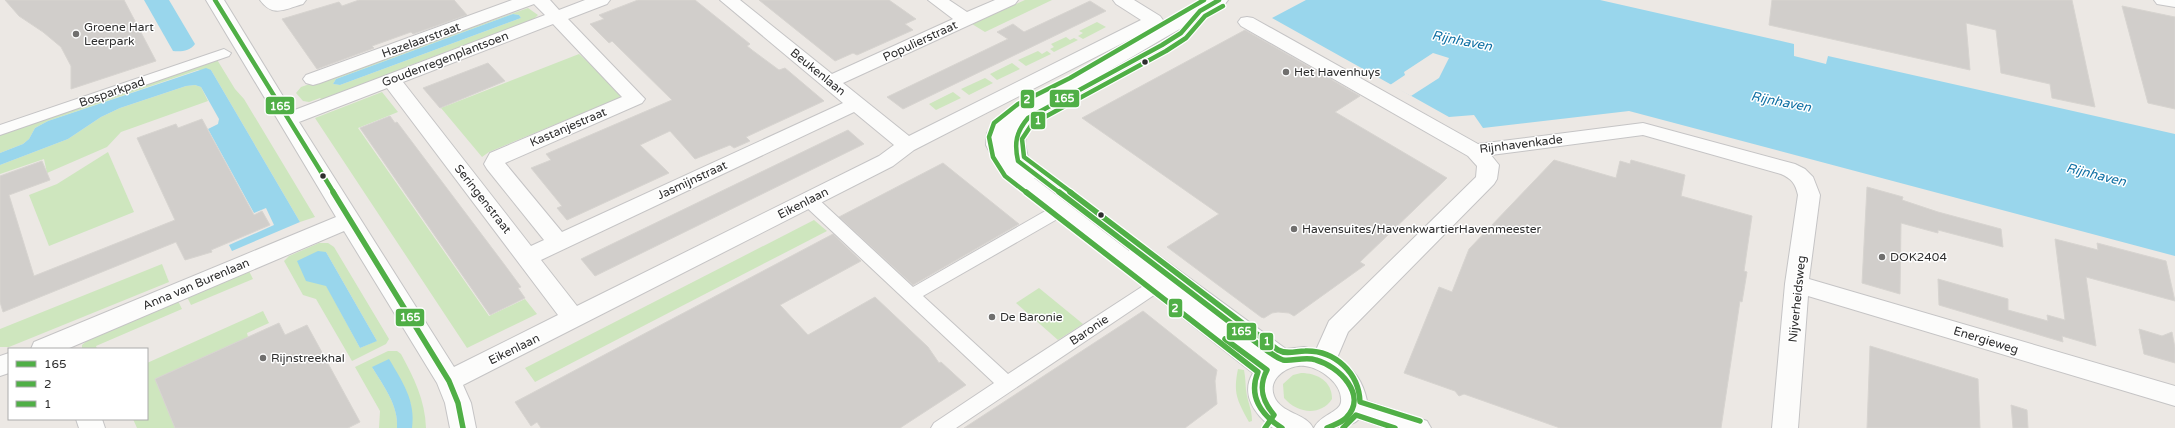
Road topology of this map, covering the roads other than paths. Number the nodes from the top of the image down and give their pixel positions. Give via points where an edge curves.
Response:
1 (215, 0) edge
2 (297, 0) edge
3 (529, 0) edge
4 (540, 0) edge
5 (601, 0) edge
6 (728, 0) edge
7 (937, 0) edge
8 (1009, 0) edge
9 (1122, 0) edge
10 (1219, 0) edge
11 (2163, 0) edge
12 (2175, 2) edge
13 (272, 3) edge
14 (1200, 11) junction
15 (558, 16) junction
16 (966, 20) junction
17 (1247, 22) dead end
18 (224, 54) dead end
19 (313, 80) dead end
20 (391, 80) junction
21 (830, 82) junction
22 (856, 104) junction
23 (288, 119) junction
24 (0, 130) edge
25 (907, 145) junction
26 (1475, 151) junction
27 (1798, 174) joint
28 (809, 200) junction
29 (1060, 210) junction
30 (349, 220) junction
31 (558, 243) junction
32 (528, 257) junction
33 (1164, 281) junction
34 (1797, 284) junction
35 (912, 296) junction
36 (574, 318) junction
37 (55, 347) edge
38 (1323, 361) junction
39 (1275, 365) junction
40 (449, 381) junction
41 (1007, 384) junction
42 (2175, 396) edge
43 (1353, 407) junction
44 (1270, 422) edge
45 (463, 428) edge
46 (941, 428) edge
47 (1298, 428) edge
48 (1327, 428) edge
49 (1418, 428) edge
50 (1785, 428) edge

1 - 23 street
2 - 13 street
3 - 19 street, Hazelaarstraat
4 - 15 street
5 - 15 street, Goudenregenplantsoen
6 - 21 street, Beukenlaan
7 - 16 street
8 - 16 street, Populierstraat
9 - 25 street, Eikenlaan via 1154,20
10 - 14 street
11 - 12 street
14 - 29 street via 1167,27 1073,84 1018,111 997,129 996,148 1009,170
14 - 33 street via 1181,32 1162,45 1028,118 1018,127 1013,139 1018,161
15 - 20 street, Goudenregenplantsoen
15 - 31 street, Kastanjestraat via 635,99 497,158 494,164
16 - 21 street, Populierstraat
17 - 26 street, Rijnhavenkade
18 - 24 street, Bosparkpad
20 - 23 street, Goudenregenplantsoen
20 - 32 street, Seringenstraat
21 - 22 street, Beukenlaan
22 - 25 street, Beukenlaan
22 - 31 street, Jasmijnstraat
23 - 30 street
25 - 28 street, Eikenlaan via 886,162
26 - 27 street, Rijnhavenkade via 1643,129 1770,163
26 - 38 street via 1488,165 1486,179 1338,327
27 - 34 street, Nijverheidsweg via 1805,182 1809,195
28 - 35 street
28 - 36 street, Eikenlaan
29 - 33 street
29 - 35 street
30 - 37 street, Anna van Burenlaan
30 - 40 street
31 - 32 street, Jasmijnstraat
32 - 36 street, Seringenstraat
33 - 39 street via 1257,343
33 - 41 street, Baronie
34 - 42 street, Energieweg
34 - 50 street, Nijverheidsweg
35 - 41 street
36 - 40 street, Eikenlaan
38 - 39 street via 1298,357
38 - 43 street via 1338,369 1349,380 1354,394
39 - 44 street via 1261,382 1261,395
40 - 45 street via 458,403
41 - 46 street, Baronie
43 - 48 street via 1343,420
43 - 49 street
44 - 47 street via 1285,423

